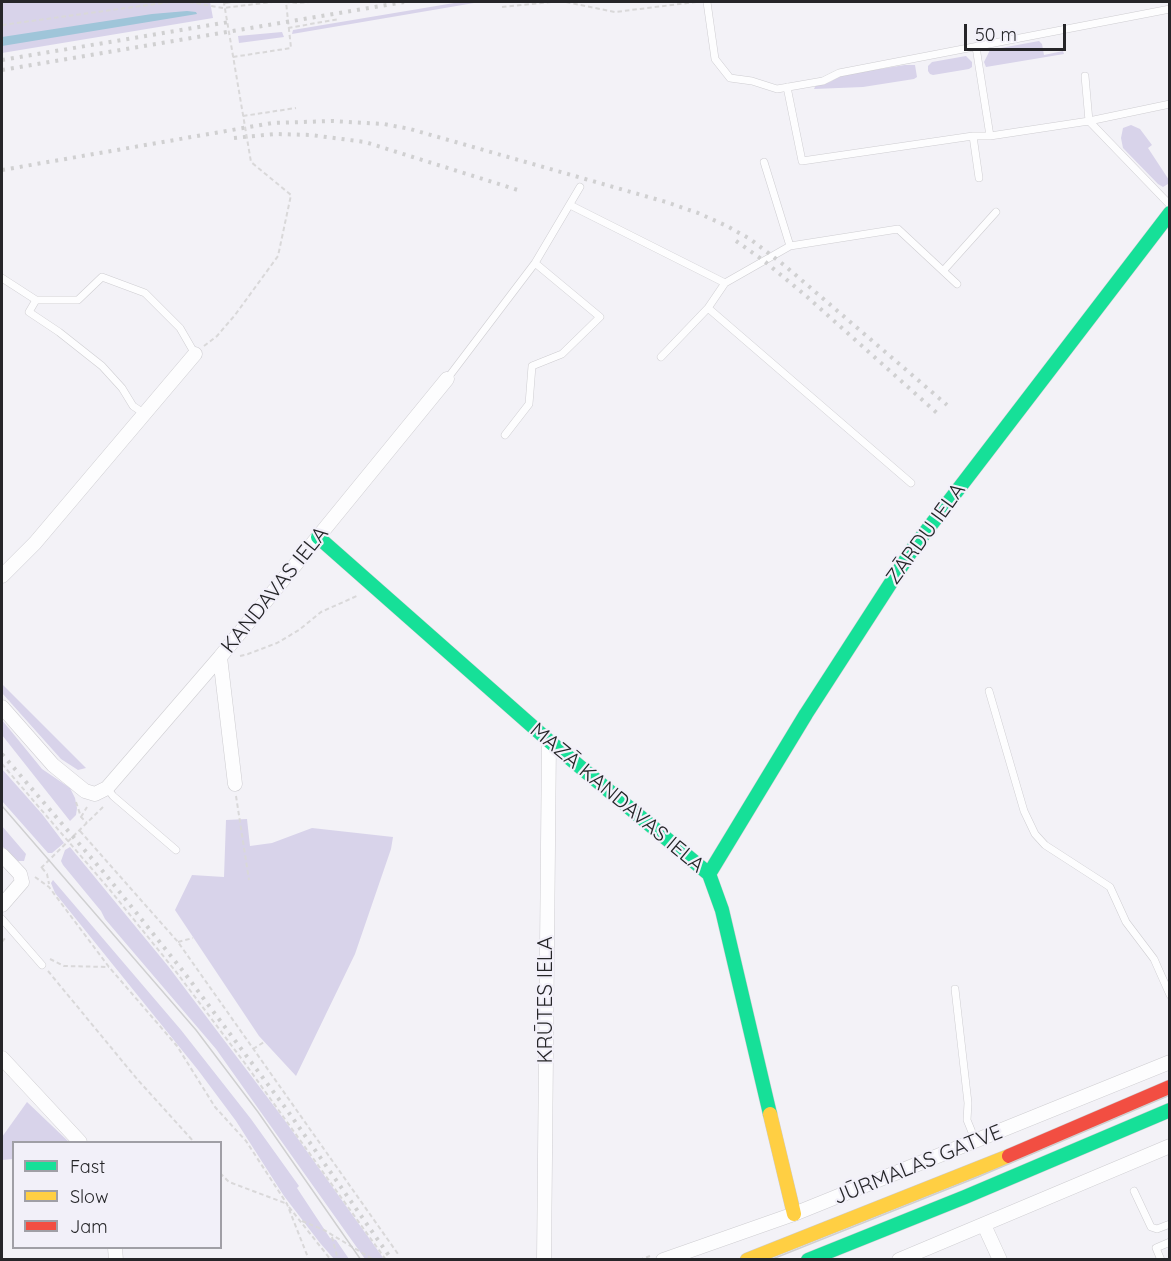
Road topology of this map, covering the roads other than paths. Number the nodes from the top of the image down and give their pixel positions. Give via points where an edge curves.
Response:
1 (707, 2) edge
2 (1170, 9) edge
3 (976, 47) junction
4 (1085, 76) dead end
5 (787, 87) junction
6 (1170, 104) edge
7 (1089, 121) junction
8 (973, 136) junction
9 (990, 136) junction
10 (764, 162) dead end
11 (979, 178) dead end
12 (580, 187) dead end
13 (570, 205) junction
14 (996, 212) dead end
15 (1169, 214) edge
16 (789, 246) junction
17 (535, 263) junction
18 (943, 271) junction
19 (2, 278) edge
20 (725, 283) junction
21 (957, 284) dead end
22 (36, 300) junction
23 (708, 308) junction
24 (195, 354) joint
25 (661, 357) dead end
26 (447, 379) joint
27 (145, 414) junction
28 (504, 435) dead end
29 (911, 483) dead end
30 (318, 537) junction
31 (2, 576) edge
32 (227, 657) junction
33 (989, 691) dead end
34 (2, 707) edge
35 (549, 741) junction
36 (234, 784) road end
37 (101, 791) junction
38 (176, 850) dead end
39 (2, 855) edge
40 (709, 874) junction
41 (2, 905) edge
42 (2, 919) edge
43 (42, 965) road end
44 (955, 989) dead end
45 (1170, 994) edge
46 (2, 1058) edge
47 (1170, 1062) edge
48 (1170, 1087) edge
49 (1170, 1110) edge
50 (78, 1141) edge
51 (976, 1142) junction
52 (1170, 1146) edge
53 (1134, 1191) dead end
54 (794, 1214) junction
55 (1170, 1224) edge
56 (984, 1225) junction
57 (1170, 1242) edge
58 (544, 1260) edge
59 (663, 1260) edge
60 (747, 1260) edge
61 (808, 1260) edge
62 (899, 1260) edge
63 (999, 1260) edge
64 (1161, 1260) edge

1 - 5 lane via 716,58 730,78 777,89
2 - 3 lane
3 - 5 lane
3 - 9 lane
4 - 7 lane
5 - 8 lane via 802,161
6 - 7 lane
7 - 9 lane
7 - 15 lane
8 - 9 lane
8 - 11 lane
10 - 16 lane
12 - 13 lane
13 - 17 lane
13 - 20 lane
14 - 18 lane
15 - 40 street, ZĀRDU IELA via 914,547
16 - 18 lane via 898,229
16 - 20 lane
17 - 26 lane
17 - 28 lane via 600,317 562,354 532,366 529,404
18 - 21 lane
19 - 22 lane
20 - 23 lane
22 - 24 lane via 78,300 102,277 145,292 180,328
22 - 27 lane via 29,312 102,366 133,406
23 - 25 lane
23 - 29 lane
24 - 27 street
26 - 30 street, KANDAVAS IELA
27 - 31 street
30 - 32 street, KANDAVAS IELA
30 - 35 street, MAZĀ KANDAVAS IELA
32 - 36 street
32 - 37 street, KANDAVAS IELA
33 - 45 lane via 1024,811 1035,834 1051,849 1110,887 1126,922 1154,959
34 - 37 street via 53,765 85,791
35 - 40 street, MAZĀ KANDAVAS IELA
35 - 58 street, KRŪTES IELA
37 - 38 lane via 113,796
39 - 41 street via 20,874 22,882
40 - 54 street, MAZĀ KANDAVAS IELA via 722,910
42 - 43 lane
44 - 51 lane via 967,1120
46 - 50 street
47 - 51 street, JŪRMALAS GATVE
48 - 60 street, JŪRMALAS GATVE via 980,1168
49 - 61 street
51 - 54 street, JŪRMALAS GATVE
52 - 56 street
53 - 55 lane via 1151,1227
54 - 59 street, JŪRMALAS GATVE
56 - 62 street
56 - 63 street
57 - 64 lane via 1156,1248

